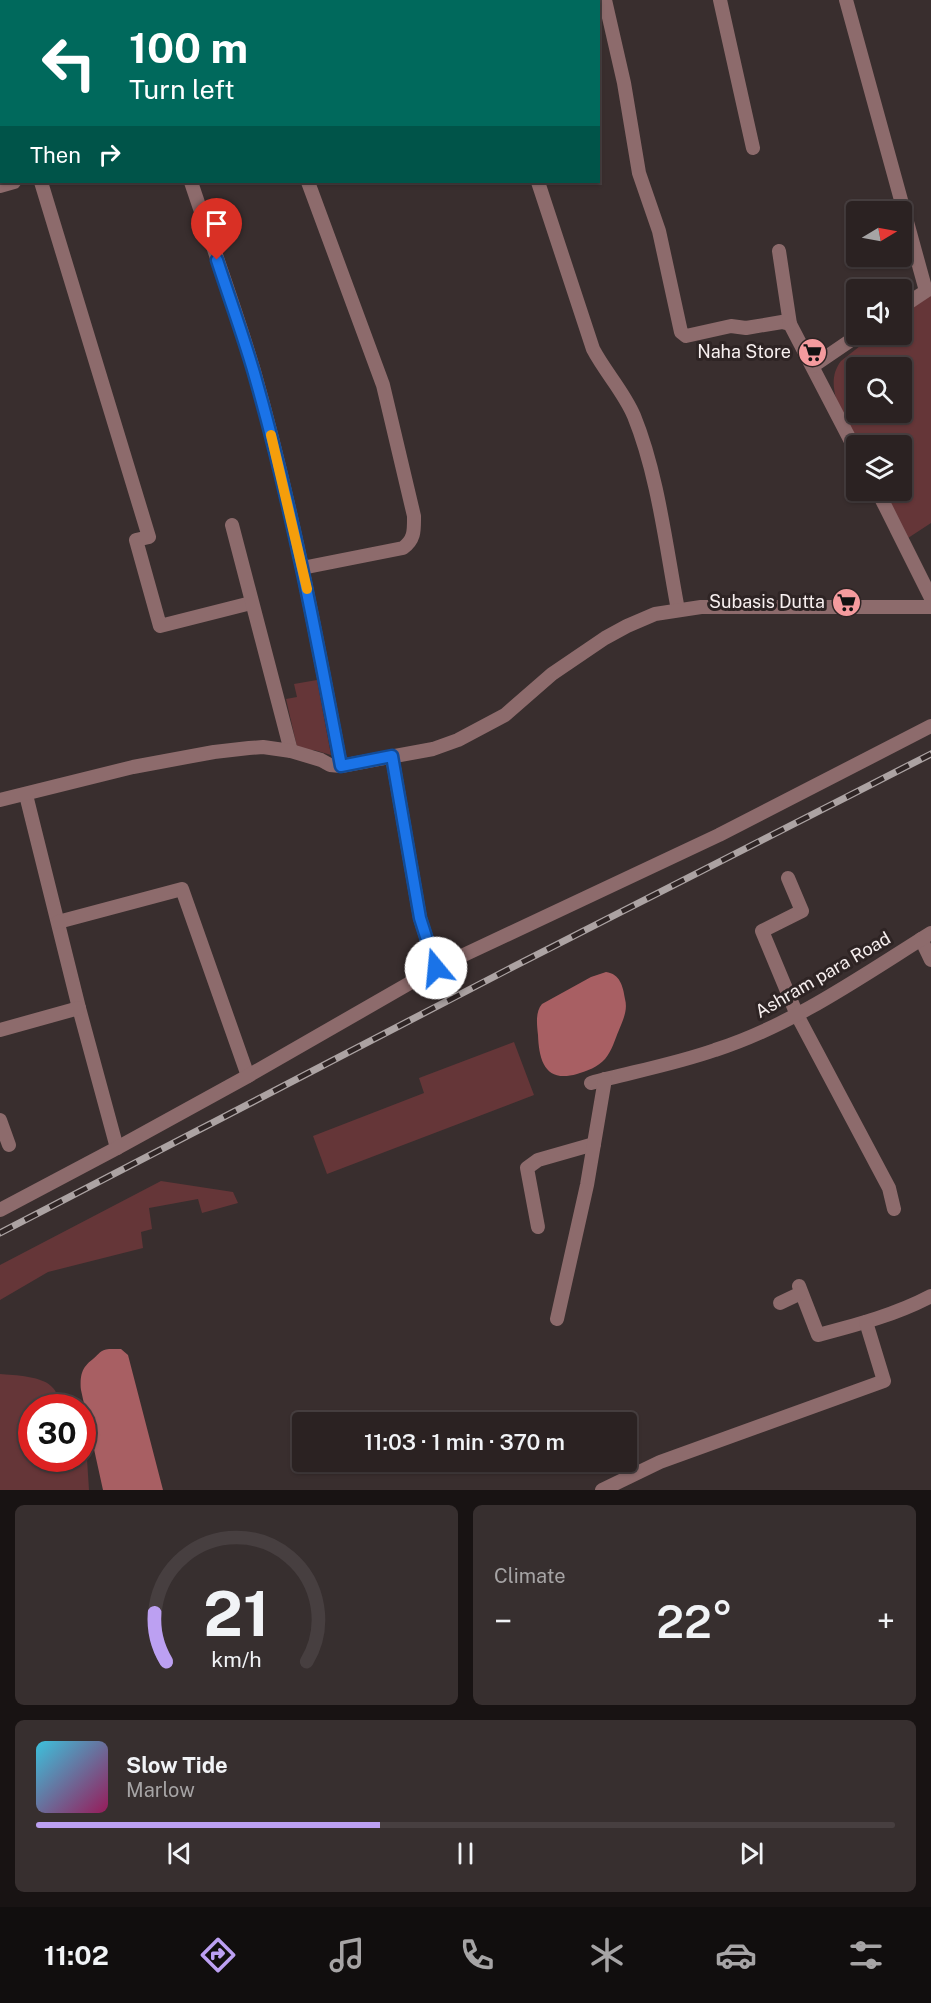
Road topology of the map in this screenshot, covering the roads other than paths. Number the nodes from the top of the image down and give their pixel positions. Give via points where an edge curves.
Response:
1 (605, 0) edge
2 (720, 0) edge
3 (846, 0) edge
4 (753, 148) dead end
5 (41, 183) edge
6 (191, 183) edge
7 (308, 183) edge
8 (538, 183) edge
9 (778, 251) dead end
10 (929, 289) edge
11 (912, 300) edge
12 (790, 324) junction
13 (846, 344) edge
14 (813, 366) junction
15 (848, 435) edge
16 (882, 501) edge
17 (232, 525) dead end
18 (302, 568) junction
19 (931, 598) edge
20 (251, 603) junction
21 (931, 607) edge
22 (678, 610) junction
23 (931, 726) edge
24 (291, 751) junction
25 (392, 756) junction
26 (341, 766) junction
27 (26, 795) junction
28 (0, 800) edge
29 (788, 878) dead end
30 (58, 922) junction
31 (926, 936) edge
32 (931, 960) edge
33 (436, 968) junction
34 (79, 1008) junction
35 (797, 1014) junction
36 (0, 1030) edge
37 (248, 1076) junction
38 (0, 1120) edge
39 (594, 1144) junction
40 (9, 1145) dead end
41 (117, 1148) junction
42 (0, 1209) edge
43 (894, 1209) dead end
44 (538, 1227) dead end
45 (931, 1296) edge
46 (780, 1303) dead end
47 (557, 1319) dead end
48 (866, 1322) junction
49 (602, 1490) edge

1 - 12 street via 639,173 659,231 681,332 686,336 731,326
2 - 4 street
3 - 10 street
5 - 20 street via 149,537 136,540 160,626
6 - 18 street via 254,371
7 - 18 street via 383,385 414,516 414,533 411,543 403,548
8 - 22 street via 593,349 636,423 653,482
9 - 12 street
10 - 11 street
12 - 14 street
13 - 14 street
14 - 15 street
16 - 19 street
17 - 20 street
18 - 26 street
20 - 24 street
21 - 22 street
22 - 25 street via 655,614 604,638 552,674 505,715 480,729 433,749
23 - 33 street via 719,835
24 - 26 street
24 - 27 street via 263,747 214,752 133,767
25 - 26 street
25 - 33 street via 420,918
27 - 28 street
27 - 30 street
29 - 35 street via 802,911 762,932
30 - 34 street
30 - 37 street via 182,889
31 - 32 street
31 - 35 street, Ashram para Road
33 - 37 street
34 - 36 street
34 - 41 street
35 - 39 street, Ashram para Road via 716,1050 598,1081
35 - 43 street via 889,1188
37 - 41 street
38 - 40 street
39 - 44 street via 538,1160 527,1168
39 - 47 street
41 - 42 street
45 - 48 street
46 - 48 street via 800,1289 818,1335
48 - 49 street via 884,1381 660,1461

